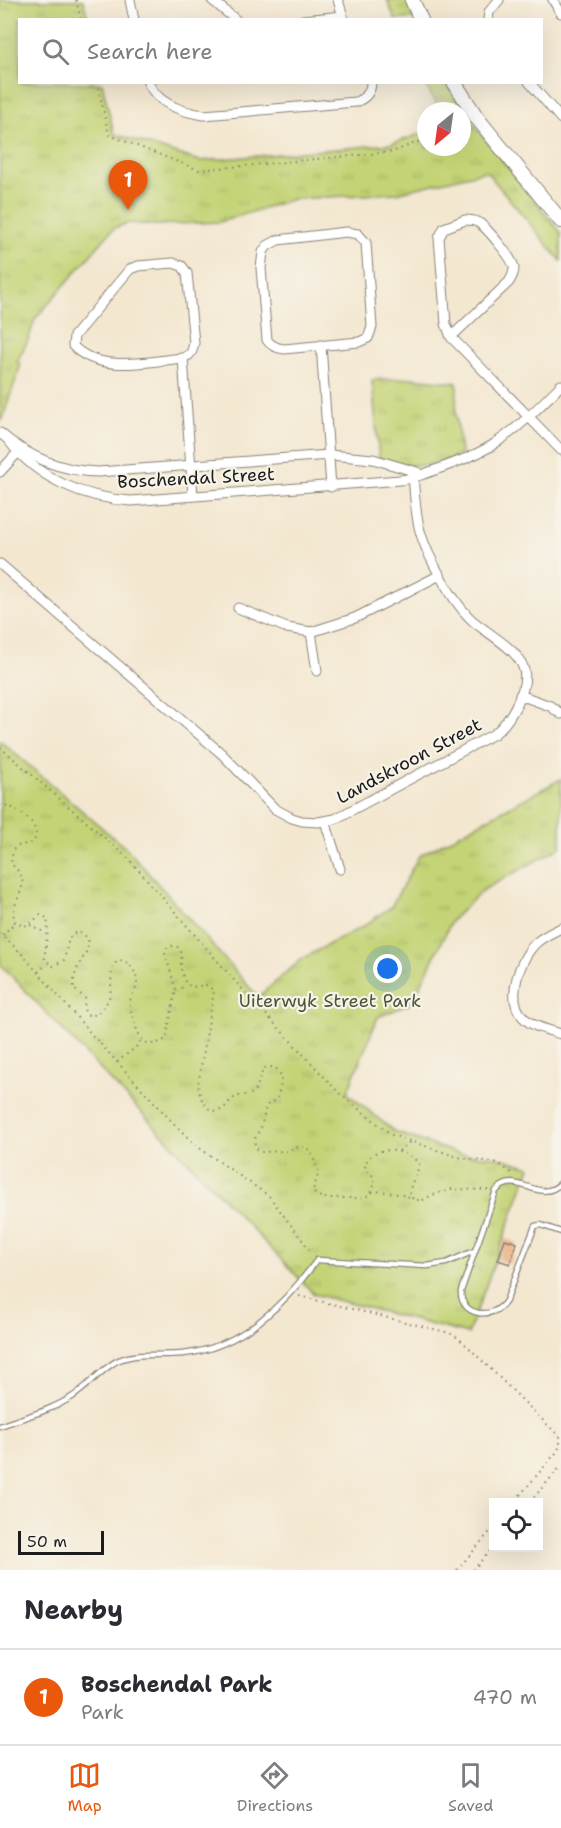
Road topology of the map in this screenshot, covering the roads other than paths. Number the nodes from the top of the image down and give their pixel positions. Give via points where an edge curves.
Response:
1 (130, 0) edge
2 (212, 0) edge
3 (338, 0) edge
4 (412, 0) edge
5 (499, 0) edge
6 (552, 0) edge
7 (561, 13) edge
8 (134, 18) edge
9 (234, 18) edge
10 (344, 18) edge
11 (420, 18) edge
12 (488, 18) edge
13 (149, 84) edge
14 (370, 84) edge
15 (455, 84) edge
16 (531, 84) edge
17 (561, 119) edge
18 (561, 221) edge
19 (451, 337) junction
20 (321, 345) junction
21 (183, 358) junction
22 (561, 385) edge
23 (529, 417) junction
24 (0, 433) edge
25 (20, 450) junction
26 (561, 450) edge
27 (330, 455) junction
28 (190, 465) junction
29 (0, 472) edge
30 (413, 475) junction
31 (331, 487) junction
32 (193, 496) junction
33 (0, 564) edge
34 (440, 575) junction
35 (238, 609) dead end
36 (311, 632) junction
37 (317, 671) dead end
38 (520, 695) junction
39 (561, 714) edge
40 (326, 821) junction
41 (340, 869) dead end
42 (561, 928) edge
43 (561, 1034) edge
44 (561, 1183) edge
45 (561, 1232) edge
46 (474, 1251) junction
47 (0, 1426) edge

1 - 8 street
2 - 9 street
3 - 10 street
4 - 11 street
5 - 12 street
6 - 7 street
13 - 14 street via 164,102 204,115 356,102 364,98
15 - 18 street
16 - 17 street
19 - 19 street via 509,282 514,272 510,259 476,221 450,225 440,234 446,324
19 - 23 street
20 - 20 street via 284,349 267,340 263,252 278,240 358,234 366,243 371,333 365,341
20 - 27 street
21 - 21 street via 119,363 90,359 73,346 73,339 130,269 177,263 187,273 194,343 192,351
21 - 28 street
22 - 23 street, Boschendal Street
23 - 26 street
23 - 30 street, Boschendal Street via 490,446 450,466
24 - 25 street, Boschendal Street
25 - 28 street, Boschendal Street via 59,467 84,472
25 - 29 street
25 - 32 street, Boschendal Street via 53,479 88,494 131,501
27 - 28 street, Boschendal Street
27 - 30 street, Boschendal Street via 373,459
27 - 31 street
28 - 32 street
30 - 31 street, Boschendal Street
30 - 34 street, Landskroon Street via 420,531
31 - 32 street, Boschendal Street
33 - 40 street, Landskroon Street via 222,754 275,809 302,821
34 - 36 street via 355,618
34 - 38 street, Landskroon Street via 467,615 521,662 525,680
35 - 36 street via 287,628
36 - 37 street
38 - 39 street
38 - 40 street, Landskroon Street via 506,723 494,734 345,815
40 - 41 street, Landskroon Street
42 - 43 street via 540,939 527,954 514,999 526,1020
44 - 46 lane via 548,1191 509,1183 498,1189
45 - 46 lane via 535,1226 506,1301 492,1313 469,1308 461,1296
46 - 47 lane via 428,1266 318,1260 290,1294 249,1330 226,1343 192,1353 122,1359 60,1404

